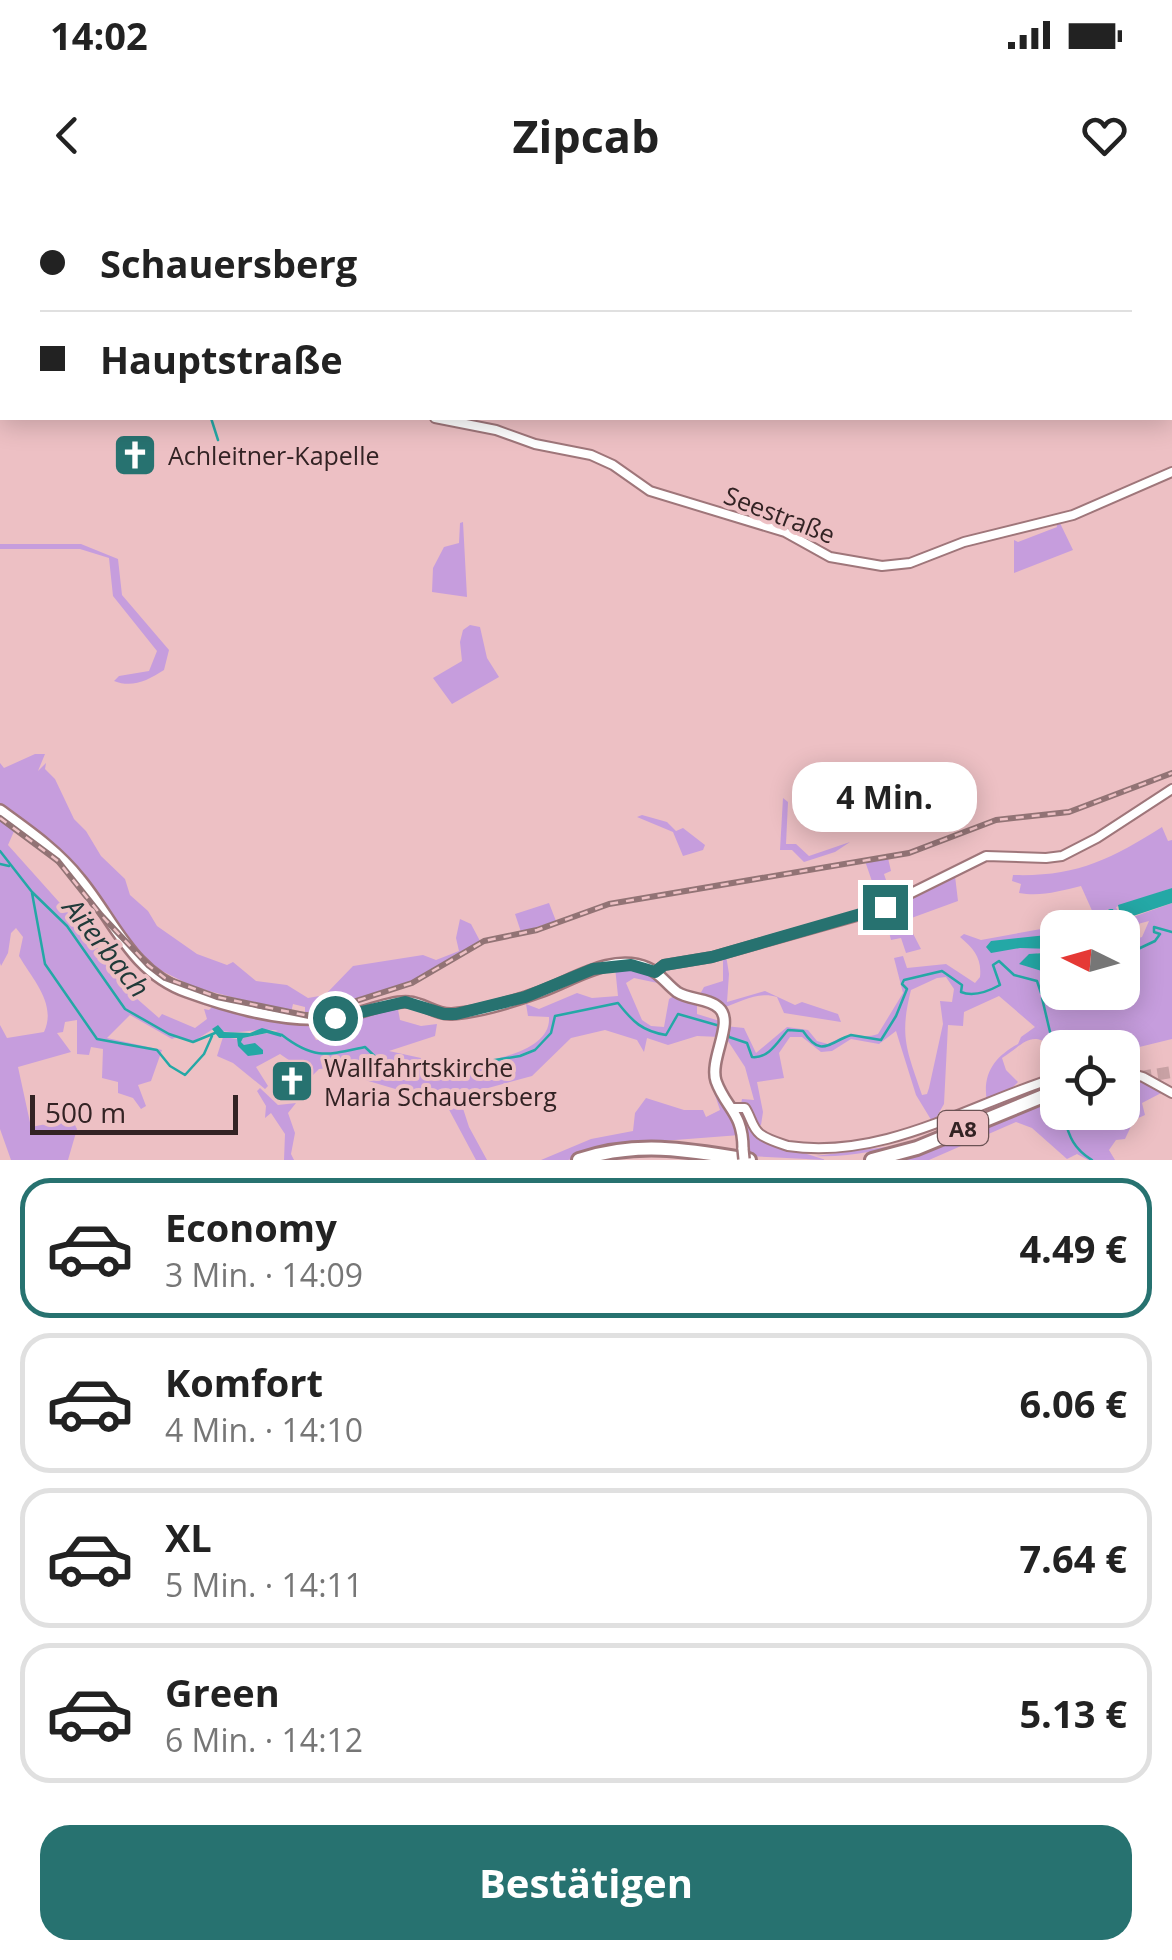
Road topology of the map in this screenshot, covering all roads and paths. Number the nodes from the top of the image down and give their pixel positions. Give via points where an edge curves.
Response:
1 (443, 420) edge
2 (1172, 472) edge
3 (1172, 789) edge
4 (0, 810) edge
5 (655, 972) junction
6 (1140, 1076) edge
7 (1040, 1083) edge
8 (1172, 1093) edge
9 (1040, 1099) edge
10 (1040, 1099) edge
11 (734, 1108) junction
12 (745, 1156) edge
13 (579, 1160) edge
14 (594, 1160) edge
15 (724, 1160) edge
16 (872, 1160) edge
17 (892, 1160) edge

1 - 2 street, Seestraße via 591,455 650,490 785,532 830,557 882,566 1072,515
3 - 5 street via 1062,856 986,856 875,911
4 - 5 main road via 64,860 114,934 180,990 301,1019 411,1002 456,1014 525,997 593,969 631,965
5 - 11 main road via 679,993 718,1007 724,1027 714,1069
6 - 8 street
7 - 11 street via 930,1134 864,1150 818,1152 780,1143 756,1131 745,1108
9 - 16 highway, A8
10 - 17 highway, A8
11 - 12 main road
12 - 13 highway via 658,1146
14 - 15 highway via 654,1151

